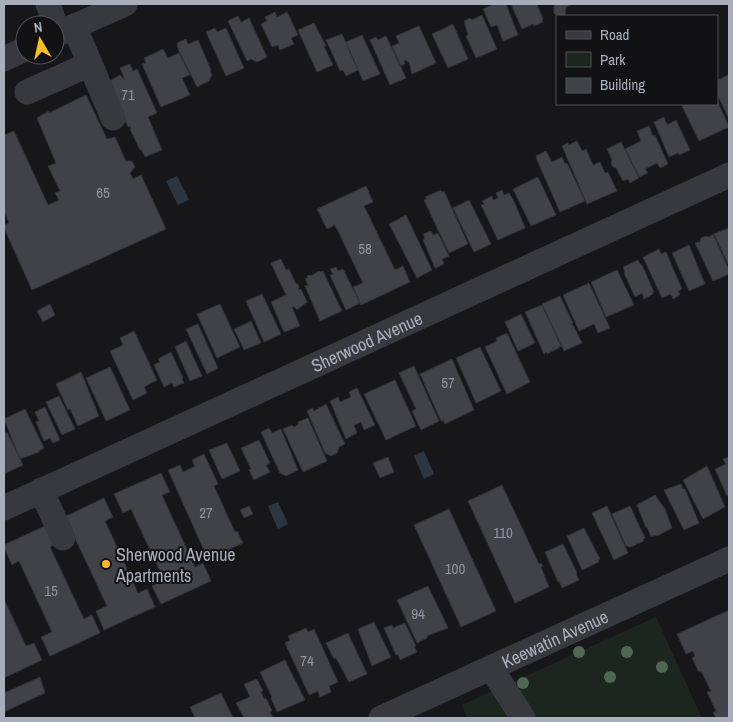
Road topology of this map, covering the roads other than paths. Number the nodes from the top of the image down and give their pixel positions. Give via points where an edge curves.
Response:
1 (126, 4) edge
2 (65, 31) edge
3 (65, 35) edge
4 (90, 64) junction
5 (27, 92) dead end
6 (113, 118) dead end
7 (729, 175) edge
8 (41, 490) junction
9 (4, 508) edge
10 (63, 538) dead end
11 (729, 559) edge
12 (491, 668) junction
13 (381, 718) edge
14 (523, 718) edge

1 - 2 street
3 - 4 street
4 - 5 street
4 - 6 street
7 - 8 street, Sherwood Avenue
8 - 9 street, Sherwood Avenue
8 - 10 street
11 - 12 street, Keewatin Avenue
12 - 13 street, Keewatin Avenue
12 - 14 street

